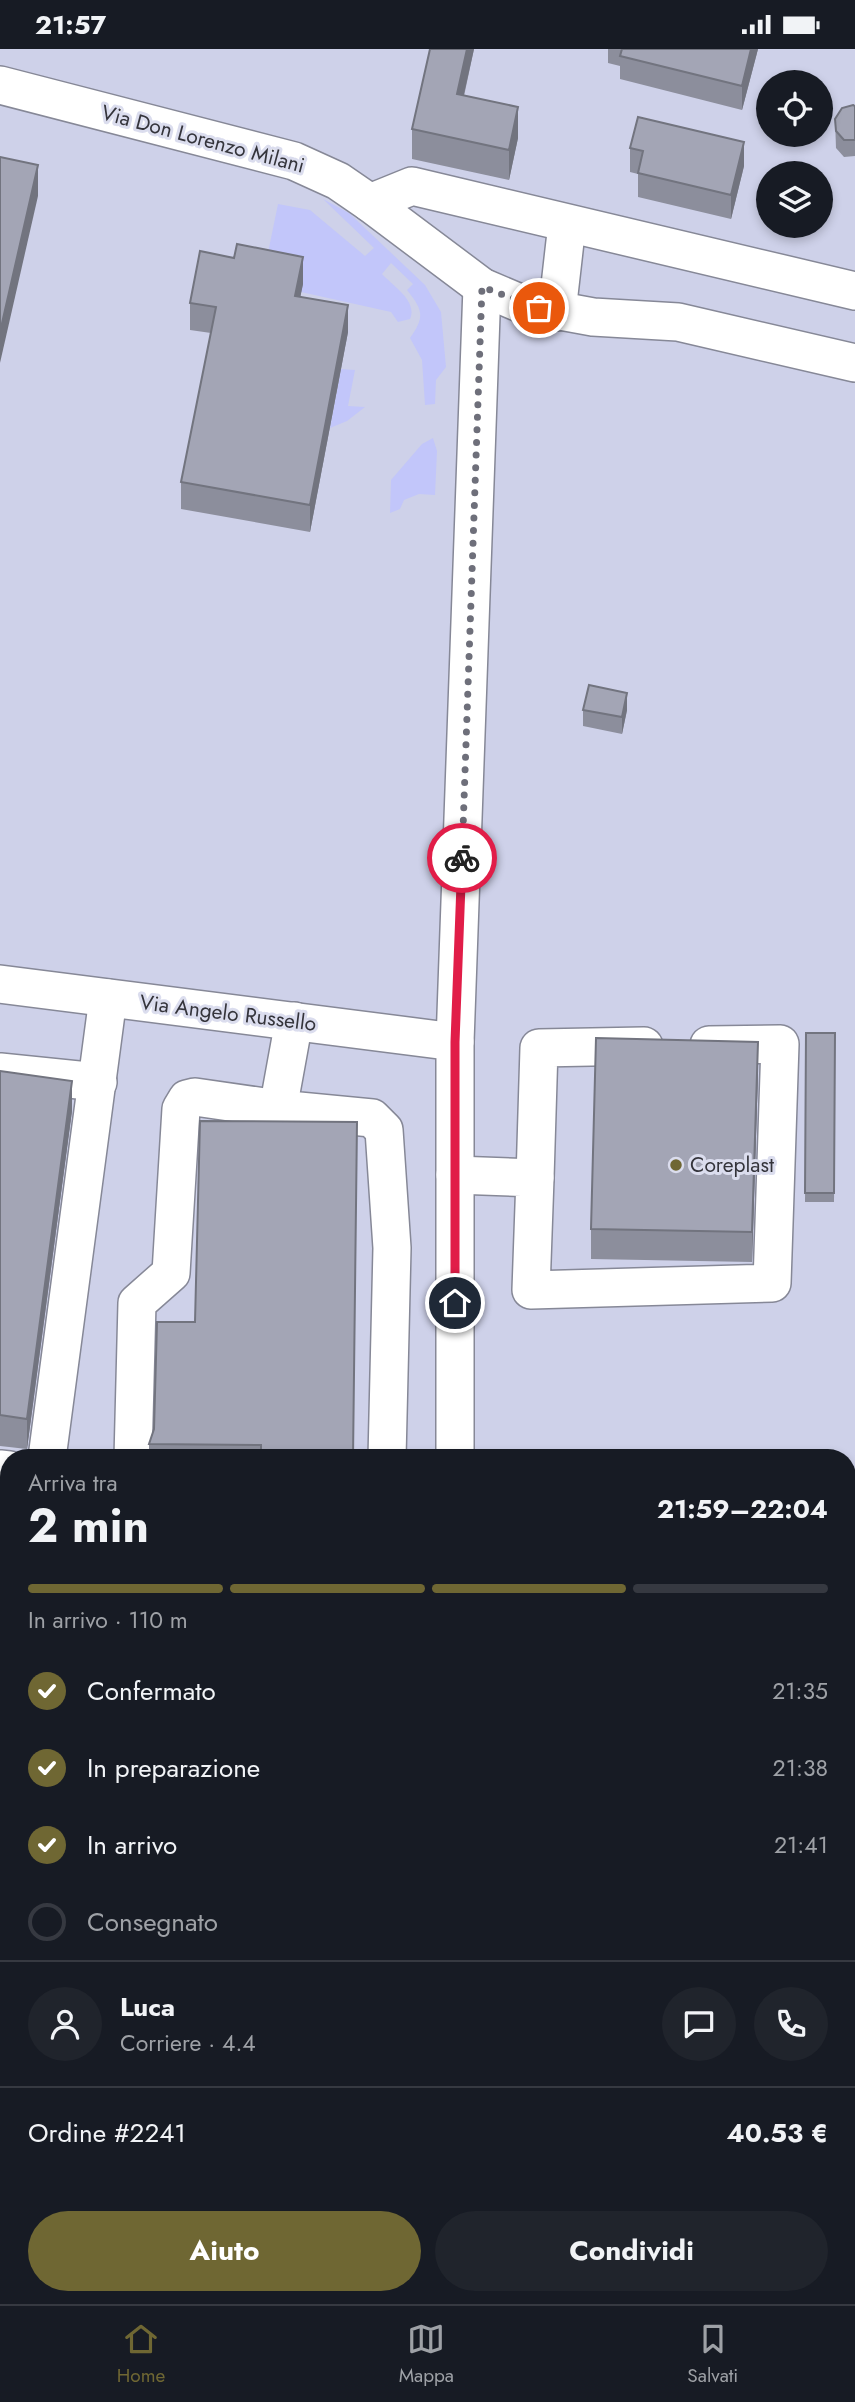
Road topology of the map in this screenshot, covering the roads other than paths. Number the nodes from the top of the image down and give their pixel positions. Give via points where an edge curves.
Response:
1 (0, 85) edge
2 (370, 203) junction
3 (567, 224) junction
4 (482, 287) junction
5 (855, 291) edge
6 (556, 312) junction
7 (855, 363) edge
8 (0, 984) edge
9 (108, 998) junction
10 (294, 1021) junction
11 (455, 1042) junction
12 (0, 1072) edge
13 (98, 1082) junction
14 (278, 1109) junction
15 (455, 1175) junction
16 (535, 1178) junction
17 (48, 1449) edge
18 (133, 1449) edge
19 (387, 1449) edge
20 (454, 1449) edge

1 - 2 street, Via Don Lorenzo Milani via 294,161 338,181
2 - 3 street via 412,186
2 - 4 street, Via Don Lorenzo Milani
3 - 5 street
3 - 6 street
4 - 6 street, Via Don Lorenzo Milani
4 - 11 street
6 - 7 street, Via Don Lorenzo Milani via 678,322
8 - 9 street, Via Angelo Russello
9 - 10 street, Via Angelo Russello
9 - 13 street
10 - 11 street, Via Angelo Russello
10 - 14 street
11 - 15 street
12 - 13 street
13 - 17 street
14 - 18 street via 195,1097 187,1099 181,1109 171,1273 137,1303
14 - 19 street via 372,1118 384,1130 392,1248
15 - 16 street
15 - 20 street
16 - 16 street via 531,1290 772,1283 780,1044 539,1048

